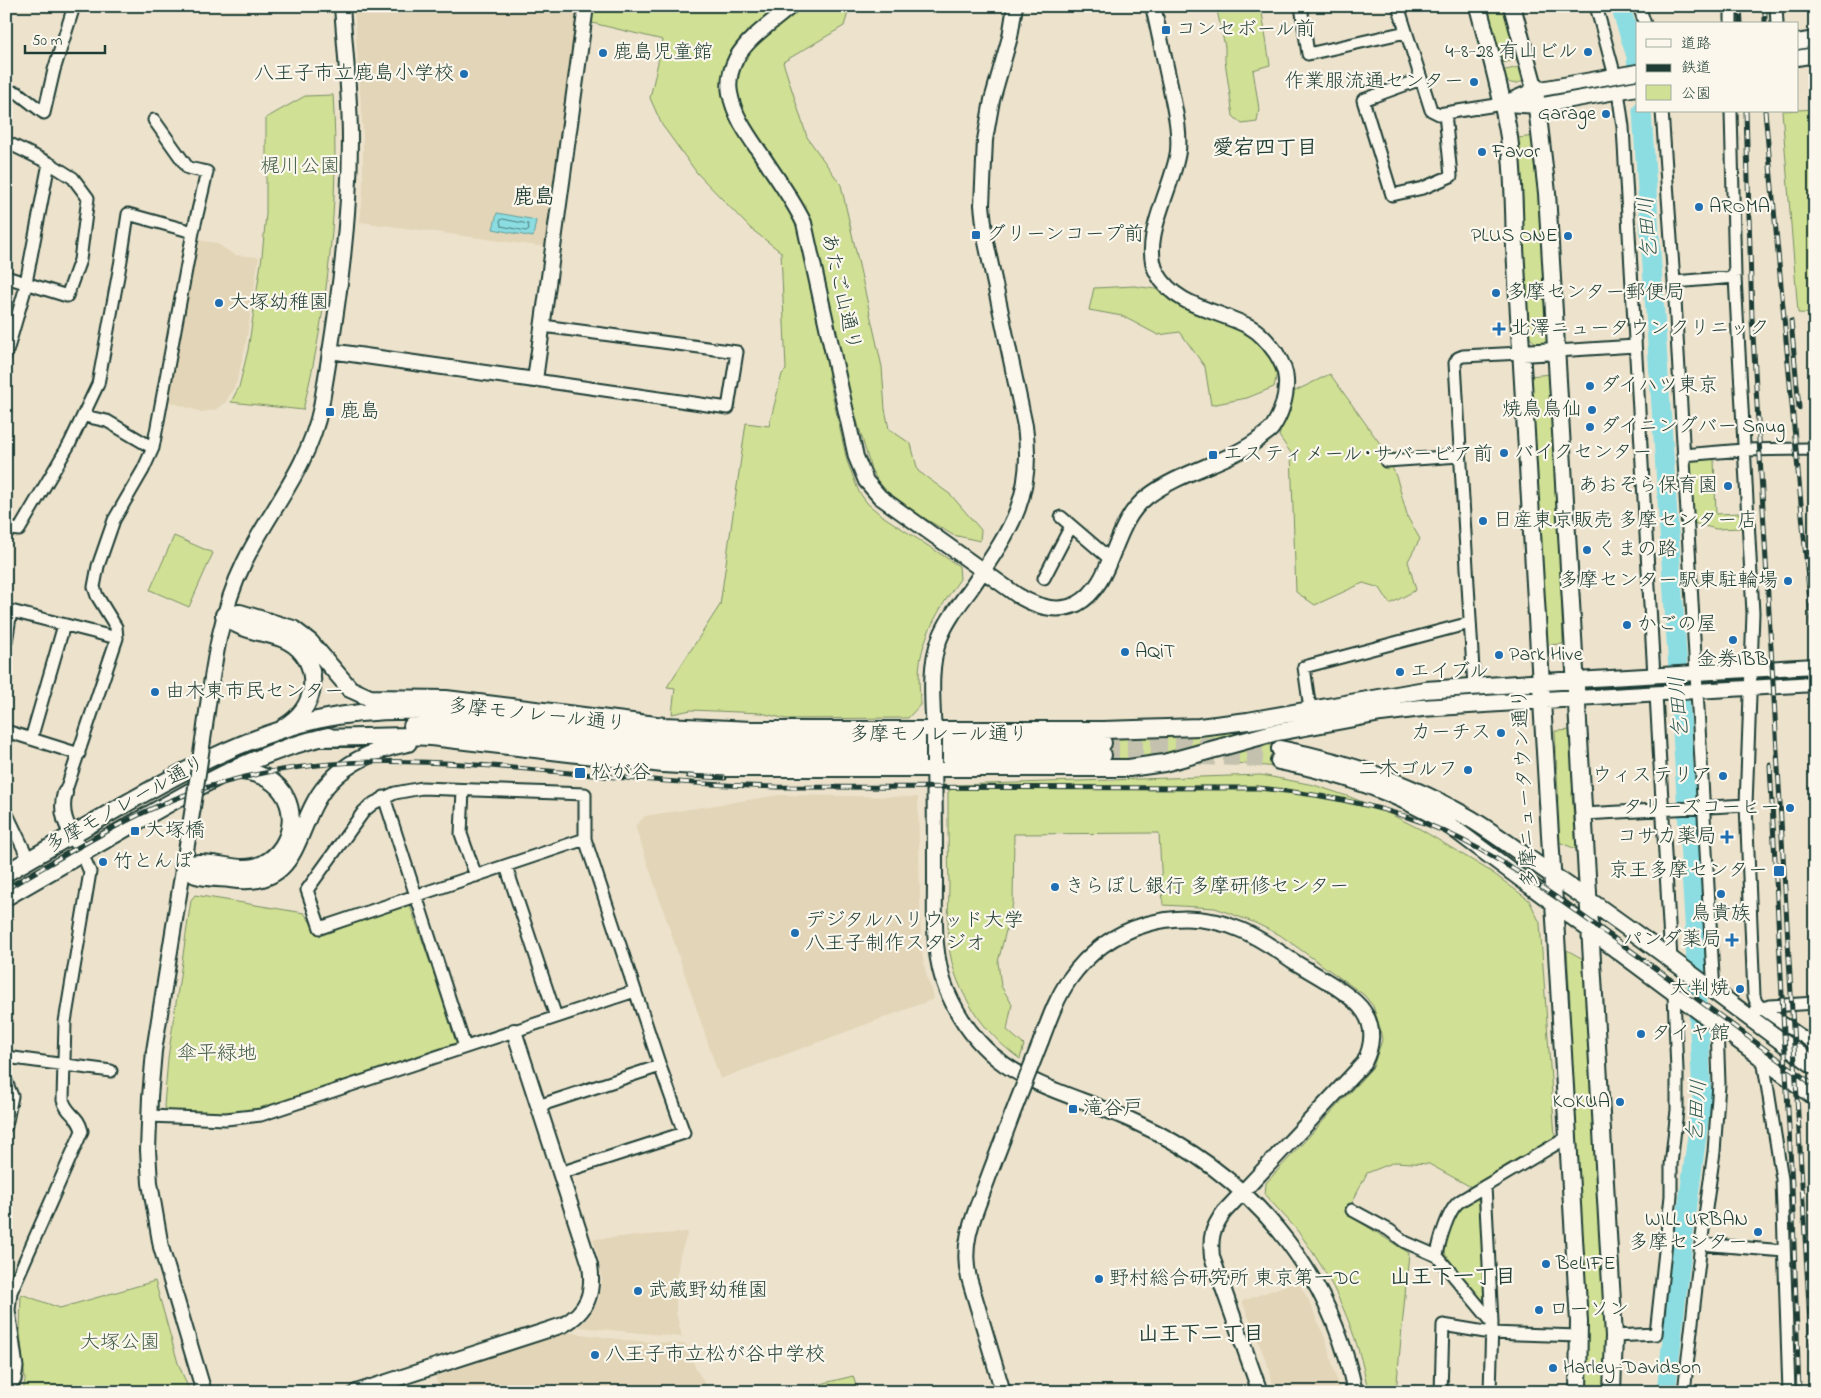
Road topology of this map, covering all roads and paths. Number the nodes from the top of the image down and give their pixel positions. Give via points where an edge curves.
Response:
1 (74, 6) edge
2 (342, 6) edge
3 (586, 6) edge
4 (792, 6) edge
5 (1016, 6) edge
6 (1153, 6) edge
7 (1301, 6) edge
8 (1398, 6) edge
9 (1478, 6) edge
10 (1512, 6) edge
11 (1596, 6) edge
12 (1639, 6) edge
13 (1731, 6) edge
14 (1776, 6) edge
15 (1644, 22) edge
16 (1731, 22) edge
17 (1777, 22) edge
18 (1406, 32) junction
19 (1815, 39) edge
20 (1798, 42) edge
21 (1815, 55) edge
22 (1798, 58) edge
23 (1636, 72) edge
24 (1618, 75) junction
25 (1421, 79) junction
26 (1626, 90) edge
27 (6, 91) edge
28 (1536, 98) junction
29 (1503, 104) junction
30 (1662, 112) edge
31 (1731, 112) edge
32 (1445, 113) junction
33 (154, 120) dead end
34 (6, 142) edge
35 (49, 163) junction
36 (193, 232) junction
37 (6, 277) edge
38 (1735, 277) junction
39 (1674, 282) junction
40 (26, 283) junction
41 (543, 326) junction
42 (1635, 346) junction
43 (330, 351) junction
44 (1557, 351) junction
45 (1521, 352) junction
46 (6, 355) edge
47 (536, 380) junction
48 (84, 416) junction
49 (154, 448) junction
50 (1744, 450) junction
51 (1815, 452) edge
52 (1683, 455) junction
53 (1460, 456) junction
54 (1386, 461) dead end
55 (1061, 517) dead end
56 (1071, 526) junction
57 (6, 528) edge
58 (1110, 558) junction
59 (983, 570) junction
60 (1044, 578) dead end
61 (224, 615) junction
62 (1470, 623) junction
63 (64, 624) junction
64 (117, 638) junction
65 (6, 642) edge
66 (1815, 666) edge
67 (1751, 670) junction
68 (1691, 674) junction
69 (1658, 676) junction
70 (1576, 680) junction
71 (1541, 682) junction
72 (1815, 684) edge
73 (1474, 687) junction
74 (1750, 688) junction
75 (1692, 692) junction
76 (1660, 694) junction
77 (1577, 698) junction
78 (1541, 700) junction
79 (496, 705) junction
80 (1310, 709) junction
81 (444, 712) junction
82 (6, 731) edge
83 (276, 732) junction
84 (934, 733) junction
85 (319, 738) junction
86 (31, 739) junction
87 (443, 739) junction
88 (79, 754) junction
89 (934, 766) junction
90 (230, 770) junction
91 (463, 790) junction
92 (65, 793) joint
93 (384, 797) junction
94 (1746, 805) junction
95 (1700, 808) junction
96 (1667, 810) junction
97 (6, 812) edge
98 (1584, 814) junction
99 (72, 835) junction
100 (585, 839) junction
101 (82, 853) junction
102 (29, 860) junction
103 (183, 866) junction
104 (506, 866) junction
105 (6, 873) edge
106 (1552, 875) junction
107 (476, 876) junction
108 (416, 896) junction
109 (6, 897) edge
110 (1589, 900) junction
111 (1554, 904) junction
112 (1592, 932) junction
113 (1675, 963) junction
114 (1710, 990) junction
115 (636, 991) junction
116 (1677, 996) junction
117 (1815, 1004) edge
118 (1760, 1008) junction
119 (1742, 1013) junction
120 (556, 1017) junction
121 (1713, 1022) junction
122 (514, 1031) junction
123 (1815, 1045) edge
124 (466, 1047) junction
125 (6, 1057) edge
126 (1763, 1059) junction
127 (63, 1066) junction
128 (660, 1066) junction
129 (1815, 1066) edge
130 (111, 1071) dead end
131 (6, 1081) edge
132 (1815, 1097) edge
133 (538, 1106) junction
134 (149, 1116) junction
135 (6, 1126) edge
136 (1568, 1137) junction
137 (560, 1173) junction
138 (1485, 1186) junction
139 (1244, 1192) junction
140 (1352, 1210) dead end
141 (1701, 1244) junction
142 (1784, 1251) junction
143 (1437, 1256) junction
144 (1492, 1328) junction
145 (1580, 1336) junction
146 (1614, 1336) junction
147 (13, 1387) edge
148 (204, 1392) edge
149 (356, 1392) edge
150 (1004, 1392) edge
151 (1260, 1392) edge
152 (1355, 1392) edge
153 (1440, 1392) edge
154 (1490, 1392) edge
155 (1578, 1392) edge
156 (1612, 1392) edge
157 (1684, 1392) edge
158 (1789, 1392) edge

1 - 27 street via 44,113 18,93
2 - 43 street via 350,138 349,180 343,264
3 - 41 street
4 - 59 street, あたご山通り via 750,42 737,58 729,91 733,106 740,124 794,202 804,223 856,457 866,481 880,498
5 - 59 street via 985,140 982,205 986,242 1025,426 1028,457 1025,488 1018,510 1010,529
6 - 58 street, あたご山通り via 1178,126 1178,151 1173,174 1154,230 1152,252 1156,272 1170,291 1186,301 1251,327 1268,341 1286,378 1286,395 1271,429 1248,447 1166,484 1133,509
7 - 18 street via 1308,54
8 - 18 street
9 - 29 main road, 多摩ニュータウン通り
10 - 28 main road
11 - 24 street
12 - 15 street
13 - 16 street
14 - 17 street
18 - 25 street
19 - 20 street
21 - 22 street
23 - 24 street
24 - 28 street
25 - 32 street via 1431,110
25 - 32 street via 1363,100 1392,195 1423,188 1451,176
26 - 28 street
26 - 42 street via 1623,127
28 - 29 street
28 - 44 main road via 1548,202
29 - 32 street
29 - 45 main road, 多摩ニュータウン通り via 1514,192
30 - 39 street
31 - 38 street
33 - 36 street via 188,168 207,172
34 - 35 street
35 - 40 street
35 - 40 street via 73,178 88,198 80,260 67,296
36 - 48 street via 128,214 98,384
36 - 49 street
37 - 40 street
38 - 39 street
38 - 50 street
39 - 52 street
40 - 46 street
41 - 47 street
41 - 47 street via 737,352 728,408
42 - 44 street
42 - 69 street
43 - 47 street
43 - 61 street via 321,408 311,442 293,480 244,562
44 - 45 main road
44 - 70 main road
45 - 53 street via 1462,356 1455,363
45 - 71 main road, 多摩ニュータウン通り
48 - 49 street via 108,421
48 - 57 street via 20,530
49 - 64 street via 114,520 94,587 116,627
50 - 51 street via 1809,449
50 - 52 street
50 - 67 street via 1753,613
52 - 68 street
53 - 54 street
53 - 62 street
55 - 56 street
56 - 58 street
56 - 60 street
58 - 59 street, あたご山通り via 1091,594 1067,608 1056,609 1029,602
59 - 84 street via 940,638 933,666
61 - 79 main road via 240,613 293,629 310,642 350,689 366,697 446,699
61 - 83 main road via 237,624 286,640 303,652 309,663 312,692 308,701 294,720
61 - 103 street, bridge
62 - 73 street
62 - 80 street via 1304,667
63 - 64 street
63 - 65 street via 11,611
63 - 86 street
64 - 88 street
66 - 67 street
67 - 68 street
67 - 74 street
68 - 69 street
68 - 75 street
69 - 70 street
70 - 71 main road
70 - 77 main road
71 - 73 main road
71 - 78 main road, 多摩ニュータウン通り
72 - 74 street
73 - 80 main road via 1425,690
74 - 75 street
74 - 94 street
75 - 76 street
75 - 95 street
76 - 77 street
76 - 96 street
77 - 78 main road
77 - 98 main road
78 - 89 main road via 1381,713 1273,733 1147,766 1076,769
78 - 106 main road, 多摩ニュータウン通り
79 - 81 main road
79 - 84 main road via 693,727
80 - 84 main road via 1198,727
81 - 83 main road, 多摩モノレール通り via 340,716
81 - 85 main road, 多摩モノレール通り via 610,734 715,742 1103,749 727,756 615,747 444,726 378,728
82 - 86 street
83 - 99 main road, 多摩モノレール通り via 219,753
84 - 89 street, bridge
85 - 87 main road via 408,736
85 - 90 main road, 多摩モノレール通り via 282,748
86 - 88 street
87 - 89 main road via 728,768
87 - 103 main road via 407,743 366,754 338,773 314,804 293,854 277,871 253,880 238,881 196,874
88 - 92 street
89 - 139 street via 936,949 946,989 971,1032 987,1050 1015,1072 1049,1089 1154,1130 1208,1164
90 - 101 main road, 多摩モノレール通り
90 - 103 main road via 262,776 283,792 291,809 287,838 269,860 252,868 198,862
91 - 93 street via 422,788
91 - 100 street via 585,794
91 - 107 street via 461,834
92 - 99 street via 62,812
93 - 108 street
93 - 108 street via 364,811 307,890 320,928
94 - 95 street
94 - 118 street via 1754,996
95 - 96 street
95 - 114 street
96 - 98 street
96 - 113 street
97 - 102 street
98 - 110 main road
99 - 101 street
99 - 102 main road, 多摩モノレール通り
100 - 104 street
100 - 115 street
101 - 109 main road, 多摩モノレール通り
101 - 127 street via 90,872 65,1022
102 - 105 main road, 多摩モノレール通り
103 - 134 street via 154,1051
104 - 107 street
104 - 120 street
106 - 110 main road
106 - 111 main road, 多摩ニュータウン通り
106 - 111 main road via 1487,830 1428,796 1352,765 1280,755 1422,808
107 - 108 street
108 - 124 street
110 - 112 main road
110 - 113 main road
111 - 112 main road
111 - 136 main road, 多摩ニュータウン通り
112 - 116 main road
112 - 146 main road
113 - 114 main road
114 - 119 main road
115 - 120 street
115 - 128 street
116 - 121 main road
116 - 146 street via 1677,1110 1656,1334
117 - 118 street
118 - 119 street
118 - 123 street
119 - 129 main road
120 - 122 street
121 - 126 main road
121 - 141 street via 1719,1084 1715,1142
122 - 124 street
122 - 133 street
124 - 134 street via 261,1115 226,1119
125 - 127 street
126 - 132 main road
126 - 142 street via 1782,1179
127 - 130 street
127 - 147 street via 65,1108 80,1121 82,1131 11,1292 17,1367
128 - 133 street
128 - 137 street via 684,1133
131 - 135 street via 12,1096
133 - 137 street
134 - 148 street via 150,1183 157,1229
136 - 138 street
136 - 145 main road, 多摩ニュータウン通り
137 - 149 street via 590,1265 590,1296 578,1314 563,1325
138 - 143 street via 1455,1204
138 - 144 street
139 - 150 street, bridge via 1364,1062 1371,1040 1371,1029 1364,1012 1347,996 1241,930 1198,919 1170,919 1126,931 1110,939 1080,966 1056,1002 969,1228 966,1269
139 - 151 street via 1216,1224 1211,1246 1212,1257
139 - 152 street via 1285,1239 1311,1276 1339,1333
140 - 143 street via 1405,1242
141 - 142 street
141 - 157 street
142 - 158 street
143 - 144 street
144 - 145 street
144 - 153 street via 1443,1326
144 - 154 street
145 - 155 main road, 多摩ニュータウン通り
146 - 156 main road

